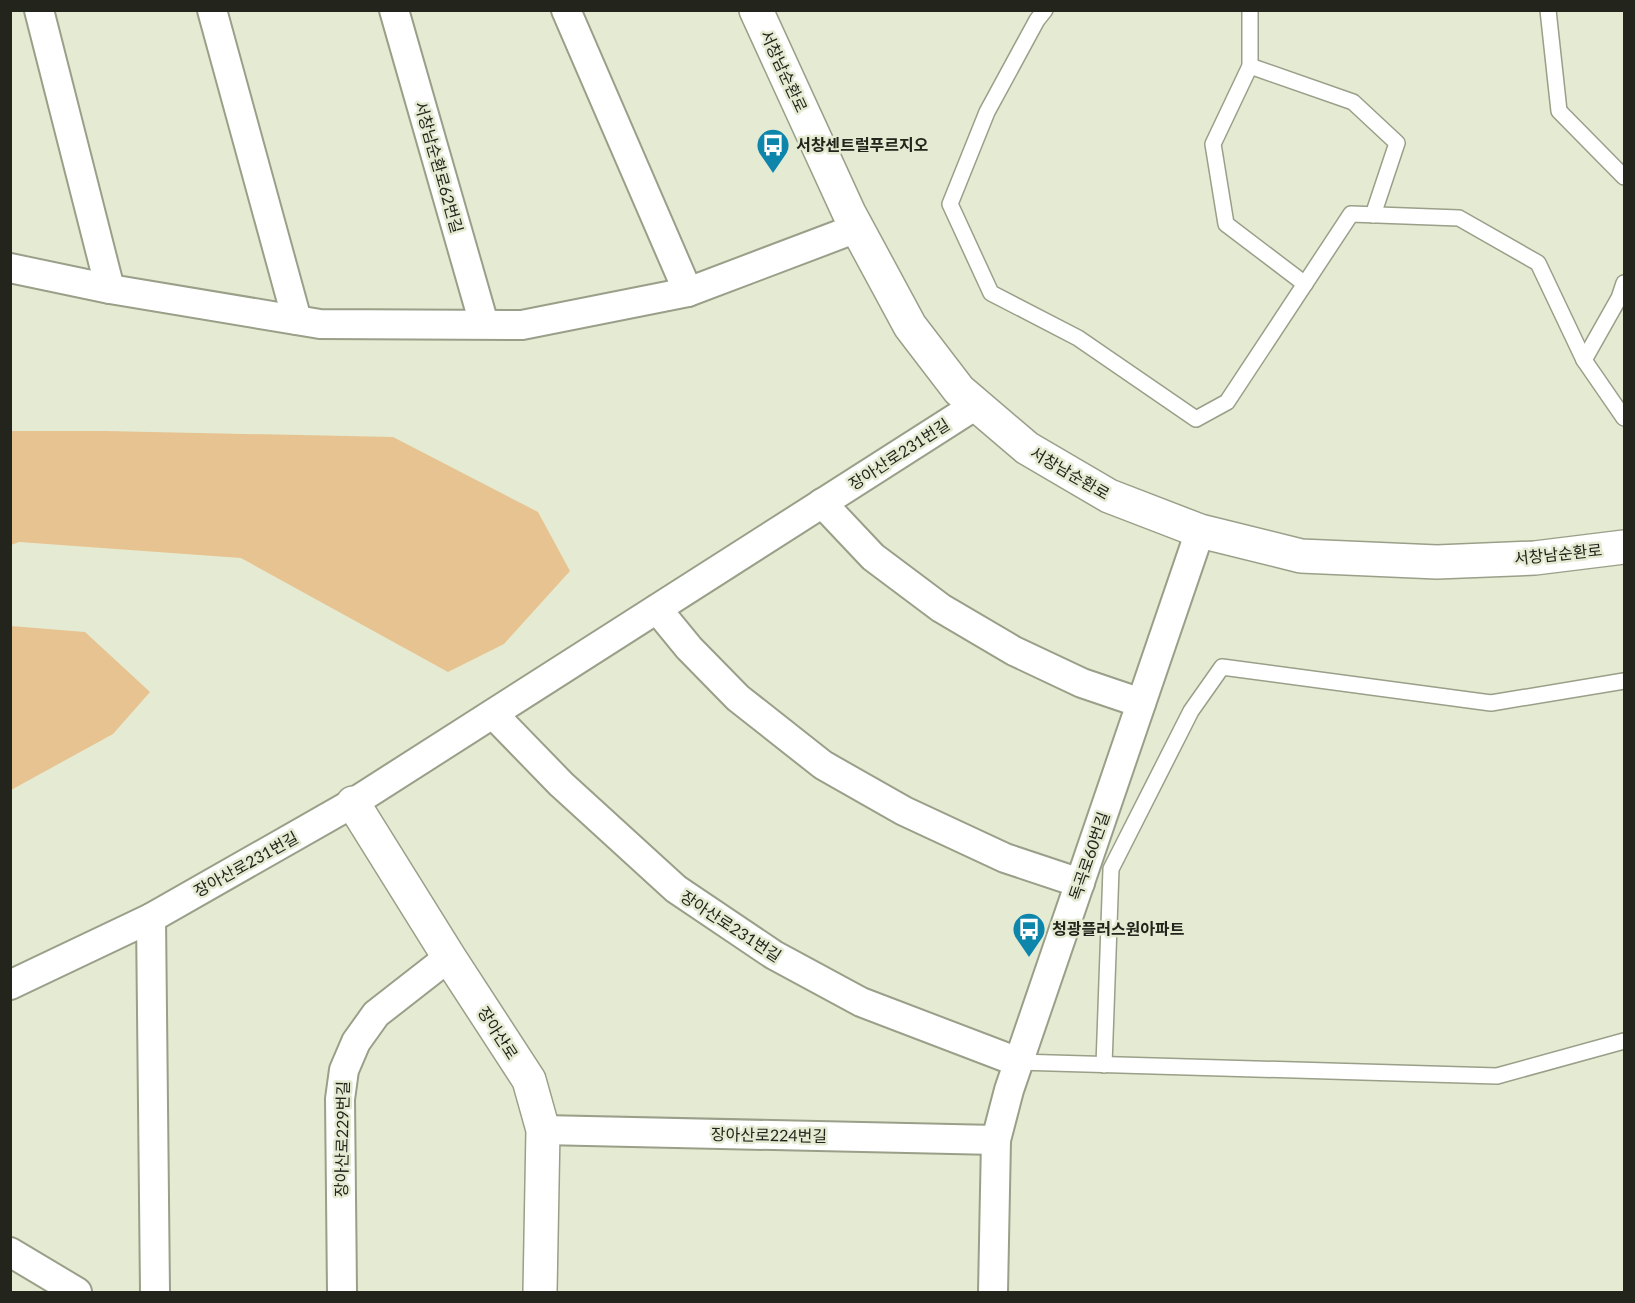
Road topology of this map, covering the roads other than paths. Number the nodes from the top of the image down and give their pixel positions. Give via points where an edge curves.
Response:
1 (39, 10) edge
2 (212, 10) edge
3 (394, 10) edge
4 (566, 10) edge
5 (1045, 10) edge
6 (1250, 10) edge
7 (1548, 10) edge
8 (757, 11) edge
9 (1250, 66) junction
10 (1624, 177) edge
11 (1373, 215) junction
12 (857, 228) junction
13 (10, 268) edge
14 (1624, 283) edge
15 (1305, 284) junction
16 (110, 288) junction
17 (688, 292) junction
18 (297, 320) junction
19 (484, 324) junction
20 (1584, 360) junction
21 (976, 405) junction
22 (1624, 418) edge
23 (822, 503) junction
24 (1200, 531) junction
25 (1624, 547) edge
26 (657, 609) junction
27 (1624, 681) edge
28 (1141, 703) junction
29 (493, 714) junction
30 (353, 803) junction
31 (1080, 883) junction
32 (151, 918) junction
33 (449, 957) junction
34 (10, 985) edge
35 (1624, 1041) edge
36 (1018, 1062) junction
37 (1104, 1065) junction
38 (543, 1130) junction
39 (996, 1140) junction
40 (10, 1252) edge
41 (77, 1293) edge
42 (155, 1293) edge
43 (342, 1293) edge
44 (540, 1293) edge
45 (993, 1293) edge

1 - 16 street
2 - 18 street
3 - 19 street, 서창남순환로62번길
4 - 17 street
5 - 15 lane via 987,112 950,204 990,293 1078,338 1196,419 1227,402
6 - 9 lane
7 - 10 lane via 1559,111
8 - 12 street, 서창남순환로
9 - 11 lane via 1353,102 1397,143
9 - 15 lane via 1213,144 1226,224
11 - 15 lane via 1352,214
11 - 20 lane via 1459,218 1538,263
12 - 17 street
12 - 21 street, 서창남순환로 via 910,326 959,390
13 - 16 street
14 - 20 lane
16 - 18 street
17 - 19 street via 522,325
18 - 19 street via 321,324
20 - 22 lane
21 - 23 street, 장아산로231번길
21 - 24 street, 서창남순환로 via 1027,448 1109,496
23 - 26 street, 장아산로231번길
23 - 28 street via 873,557 941,608 1014,651 1082,683
24 - 25 street, 서창남순환로 via 1301,556 1437,562 1535,558
24 - 28 street, 독곡로60번길
26 - 29 street, 장아산로231번길
26 - 31 street via 738,698 823,765 904,811 1005,858
27 - 37 lane via 1491,704 1222,667 1191,711 1111,869
28 - 31 street, 독곡로60번길
29 - 30 street, 장아산로231번길
29 - 36 street, 장아산로231번길 via 561,784 676,889 774,955 861,1002
30 - 32 street, 장아산로231번길
30 - 33 street, 장아산로
31 - 36 street, 독곡로60번길
32 - 34 street, 장아산로231번길
32 - 42 street
33 - 38 street, 장아산로 via 529,1080
33 - 43 street, 장아산로229번길 via 376,1014 356,1042 344,1070 340,1099
35 - 37 lane via 1497,1076
36 - 37 lane
36 - 39 street, 독곡로60번길
38 - 39 street, 장아산로224번길
38 - 44 street, 장아산로
39 - 45 street, 독곡로60번길
40 - 41 street

